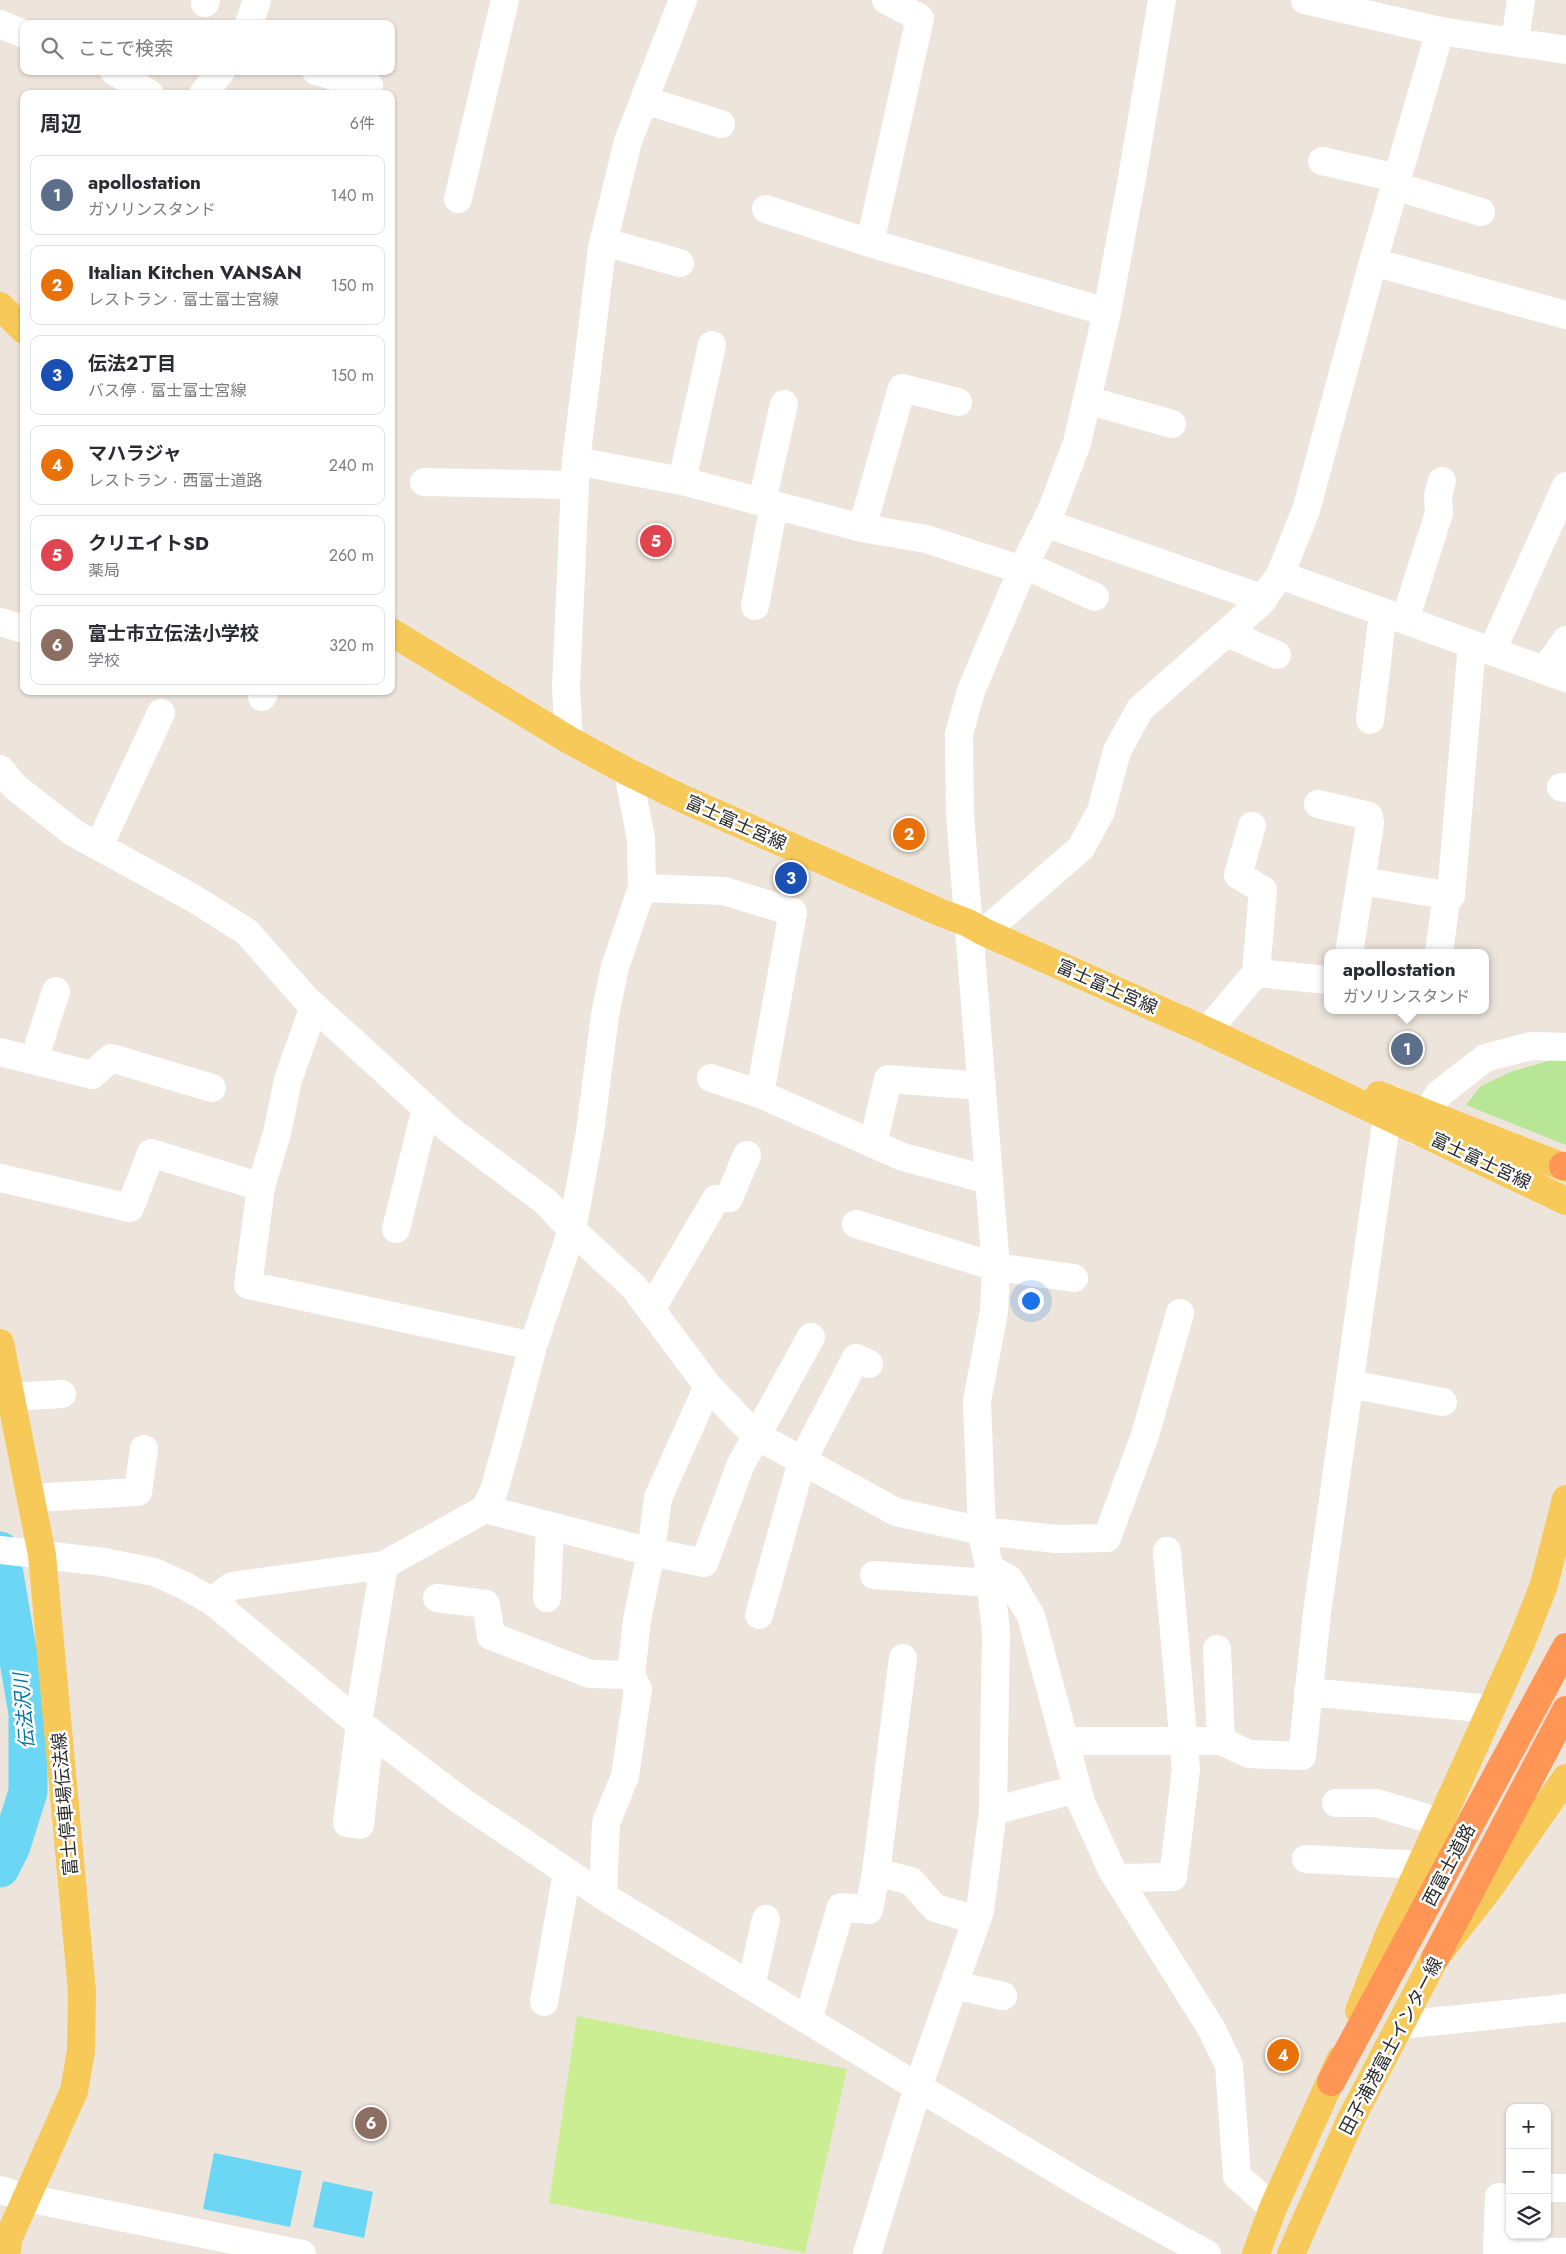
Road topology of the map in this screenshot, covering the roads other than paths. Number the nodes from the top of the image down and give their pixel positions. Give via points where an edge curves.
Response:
1 (257, 0) edge
2 (505, 0) edge
3 (683, 0) edge
4 (886, 0) edge
5 (1162, 0) edge
6 (1305, 0) edge
7 (1521, 0) edge
8 (250, 20) edge
9 (0, 24) edge
10 (1440, 31) junction
11 (20, 32) edge
12 (1515, 41) junction
13 (1566, 50) edge
14 (120, 75) edge
15 (218, 75) edge
16 (330, 75) edge
17 (369, 86) dead end
18 (144, 90) edge
19 (206, 90) edge
20 (644, 100) junction
21 (721, 124) dead end
22 (1322, 162) dead end
23 (1396, 182) junction
24 (458, 199) dead end
25 (766, 209) dead end
26 (1482, 212) dead end
27 (604, 242) junction
28 (870, 243) junction
29 (1373, 262) junction
30 (680, 263) dead end
31 (0, 306) edge
32 (1106, 312) junction
33 (1566, 315) edge
34 (20, 326) edge
35 (712, 345) dead end
36 (1087, 400) junction
37 (958, 402) dead end
38 (784, 404) dead end
39 (1172, 424) dead end
40 (575, 473) junction
41 (682, 481) junction
42 (1442, 481) dead end
43 (424, 482) dead end
44 (1566, 486) edge
45 (768, 503) junction
46 (1045, 523) junction
47 (862, 528) junction
48 (1556, 535) edge
49 (1023, 568) junction
50 (1280, 575) junction
51 (1095, 597) dead end
52 (1264, 599) junction
53 (755, 606) dead end
54 (1394, 616) junction
55 (1227, 633) junction
56 (395, 634) edge
57 (1566, 640) edge
58 (1482, 647) junction
59 (1277, 655) dead end
60 (1555, 674) edge
61 (162, 713) dead end
62 (1370, 720) dead end
63 (569, 740) junction
64 (0, 769) edge
65 (628, 772) junction
66 (1318, 804) dead end
67 (1252, 826) dead end
68 (99, 846) junction
69 (1362, 881) junction
70 (642, 888) junction
71 (1447, 896) junction
72 (976, 928) junction
73 (1350, 949) edge
74 (1439, 949) edge
75 (1256, 973) junction
76 (1324, 980) edge
77 (56, 991) dead end
78 (314, 1006) junction
79 (1207, 1031) junction
80 (1566, 1047) edge
81 (0, 1052) edge
82 (34, 1060) junction
83 (711, 1078) dead end
84 (982, 1086) junction
85 (212, 1088) dead end
86 (760, 1094) junction
87 (426, 1108) junction
88 (1390, 1108) junction
89 (1422, 1122) junction
90 (874, 1144) junction
91 (747, 1155) dead end
92 (1565, 1166) edge
93 (0, 1178) edge
94 (989, 1180) junction
95 (261, 1187) junction
96 (1564, 1203) edge
97 (856, 1224) dead end
98 (396, 1229) dead end
99 (572, 1230) junction
100 (996, 1267) junction
101 (1074, 1278) dead end
102 (652, 1308) junction
103 (1180, 1314) dead end
104 (810, 1337) dead end
105 (0, 1343) edge
106 (533, 1346) junction
107 (869, 1364) dead end
108 (1350, 1384) junction
109 (708, 1386) junction
110 (62, 1394) dead end
111 (11, 1397) junction
112 (1443, 1402) dead end
113 (755, 1435) junction
114 (144, 1449) dead end
115 (802, 1461) junction
116 (31, 1498) junction
117 (1566, 1499) edge
118 (485, 1510) junction
119 (550, 1526) junction
120 (982, 1531) junction
121 (1167, 1551) dead end
122 (22, 1552) edge
123 (651, 1552) junction
124 (384, 1565) junction
125 (874, 1575) dead end
126 (990, 1576) junction
127 (437, 1598) dead end
128 (546, 1598) dead end
129 (212, 1601) junction
130 (759, 1615) dead end
131 (1566, 1647) edge
132 (1217, 1649) dead end
133 (903, 1658) dead end
134 (631, 1675) junction
135 (1308, 1692) junction
136 (1491, 1709) junction
137 (1566, 1710) edge
138 (362, 1726) junction
139 (1183, 1740) junction
140 (1065, 1741) junction
141 (1220, 1741) junction
142 (1566, 1778) edge
143 (1077, 1789) junction
144 (1336, 1803) dead end
145 (993, 1811) junction
146 (1439, 1822) junction
147 (1306, 1859) dead end
148 (1421, 1865) junction
149 (567, 1872) junction
150 (876, 1872) junction
151 (1117, 1878) junction
152 (603, 1896) junction
153 (766, 1919) dead end
154 (977, 1920) junction
155 (1435, 1958) junction
156 (955, 1985) junction
157 (751, 1986) junction
158 (1003, 1996) dead end
159 (544, 2002) dead end
160 (1566, 2008) edge
161 (808, 2020) junction
162 (1400, 2026) junction
163 (1331, 2082) junction
164 (918, 2087) junction
165 (1551, 2188) edge
166 (1566, 2188) edge
167 (0, 2190) edge
168 (1499, 2197) dead end
169 (27, 2198) junction
170 (1273, 2208) junction
171 (1566, 2252) edge
172 (871, 2253) edge
173 (6, 2254) edge
174 (302, 2254) edge
175 (1206, 2254) edge
176 (1256, 2254) edge
177 (1291, 2254) edge

1 - 8 street
2 - 24 street
3 - 20 street
4 - 28 street via 920,18
5 - 32 street
6 - 10 street
7 - 12 street
9 - 11 street
10 - 12 street
10 - 23 street
12 - 13 street
14 - 18 street
15 - 19 street
16 - 17 street
20 - 21 street
20 - 27 street via 628,141
22 - 23 street
23 - 26 street
23 - 29 street
25 - 28 street
27 - 30 street
27 - 40 street
28 - 32 street
29 - 33 street
29 - 50 street via 1306,510
31 - 34 main road
32 - 36 street
35 - 41 street
36 - 39 street
36 - 46 street via 1077,443
37 - 47 street via 902,388
38 - 45 street
40 - 41 street
40 - 43 street
40 - 63 street via 566,686
41 - 45 street
42 - 54 street via 1438,496 1439,513
44 - 48 street
45 - 47 street
45 - 53 street
46 - 49 street
46 - 52 street
47 - 49 street via 926,539
48 - 58 street
49 - 51 street
49 - 72 street via 970,691 959,734 960,815
50 - 52 street
50 - 54 street
52 - 55 street
54 - 58 street
54 - 62 street
55 - 59 street
55 - 72 street via 1140,708 1117,751 1101,811 1081,848
56 - 63 main road, 富士富士宮線
57 - 60 street
58 - 60 street
58 - 71 street via 1451,896
61 - 68 street
63 - 65 main road, 富士富士宮線
64 - 68 street via 15,787 74,833
65 - 70 street via 641,839
65 - 72 main road, 富士富士宮線 via 679,798
66 - 69 street via 1369,816
67 - 75 street via 1238,875 1263,890
68 - 78 street via 247,932
69 - 71 street
69 - 73 street
70 - 86 street via 724,891 793,912
70 - 99 street via 615,967 605,1015 590,1132
71 - 74 street
72 - 79 main road, 富士富士宮線
72 - 84 street
75 - 76 street
75 - 79 street
77 - 82 street
78 - 87 street
78 - 95 street via 288,1080
79 - 88 main road, 富士富士宮線
80 - 89 street via 1531,1046 1485,1058 1439,1094
81 - 82 street
82 - 85 street via 92,1075 111,1058
83 - 86 street
84 - 90 street via 888,1079
84 - 94 street
86 - 90 street
87 - 98 street
87 - 99 street via 450,1130 546,1202
88 - 89 main road, 富士富士宮線
88 - 108 street
89 - 92 main road, 富士富士宮線
89 - 96 main road, 富士富士宮線
90 - 94 street via 903,1157
91 - 102 street via 729,1198 716,1199
93 - 95 street via 130,1208 151,1153
94 - 100 street
95 - 106 street via 248,1285
97 - 100 street
99 - 102 street
99 - 106 street
100 - 101 street
100 - 120 street via 994,1312 977,1401
102 - 109 street
103 - 120 street via 1144,1435 1107,1538 1057,1539
104 - 113 street
105 - 111 main road, 富士停車場伝法線
106 - 118 street via 494,1490
107 - 115 street via 856,1358
108 - 112 street
108 - 135 street
109 - 113 street
109 - 123 street via 658,1498
110 - 111 street
111 - 116 main road, 富士停車場伝法線
113 - 115 street
113 - 123 street via 704,1563
114 - 116 street via 138,1492
115 - 120 street via 896,1512
115 - 130 street
116 - 122 main road, 富士停車場伝法線
117 - 136 main road, 田子浦港富士インター線 via 1544,1585
118 - 119 street
118 - 124 street
119 - 123 street
119 - 128 street
120 - 126 street
121 - 139 street
122 - 129 street via 154,1572
122 - 169 main road, 富士停車場伝法線 via 82,1992 81,2051 74,2090
123 - 134 street via 637,1620
124 - 129 street via 232,1586
124 - 138 street
125 - 126 street
126 - 140 street via 1009,1579 1031,1616
126 - 145 street via 996,1632
127 - 134 street via 486,1604 491,1636 590,1674
129 - 138 street
131 - 163 highway, 西富士道路
132 - 141 street
133 - 150 street
134 - 152 street via 638,1689 625,1776 606,1823
135 - 136 street
135 - 141 street via 1302,1756 1249,1754
136 - 146 main road, 田子浦港富士インター線
137 - 155 highway, 西富士道路
138 - 149 street via 460,1800
139 - 140 street
139 - 141 street
139 - 151 street via 1186,1770 1173,1877
140 - 143 street
142 - 155 main road, 田子浦港富士インター線 via 1488,1890
143 - 145 street
143 - 151 street
144 - 146 street via 1376,1803
145 - 154 street
146 - 148 main road, 田子浦港富士インター線
147 - 148 street
148 - 163 main road, 田子浦港富士インター線 via 1388,1937
149 - 152 street
149 - 159 street
150 - 154 street via 911,1881 936,1908
150 - 161 street via 869,1910 841,1907
151 - 170 street via 1211,2028 1229,2065 1237,2176
152 - 157 street
153 - 157 street
154 - 156 street
155 - 162 main road, 田子浦港富士インター線
156 - 158 street
156 - 164 street
157 - 161 street
160 - 162 street
161 - 164 street
162 - 177 main road, 田子浦港富士インター線 via 1352,2119
163 - 170 main road, 田子浦港富士インター線
164 - 172 street
164 - 175 street
165 - 166 street
167 - 169 street
168 - 171 street via 1497,2251
169 - 173 main road, 富士停車場伝法線
169 - 174 street
170 - 176 main road, 田子浦港富士インター線

